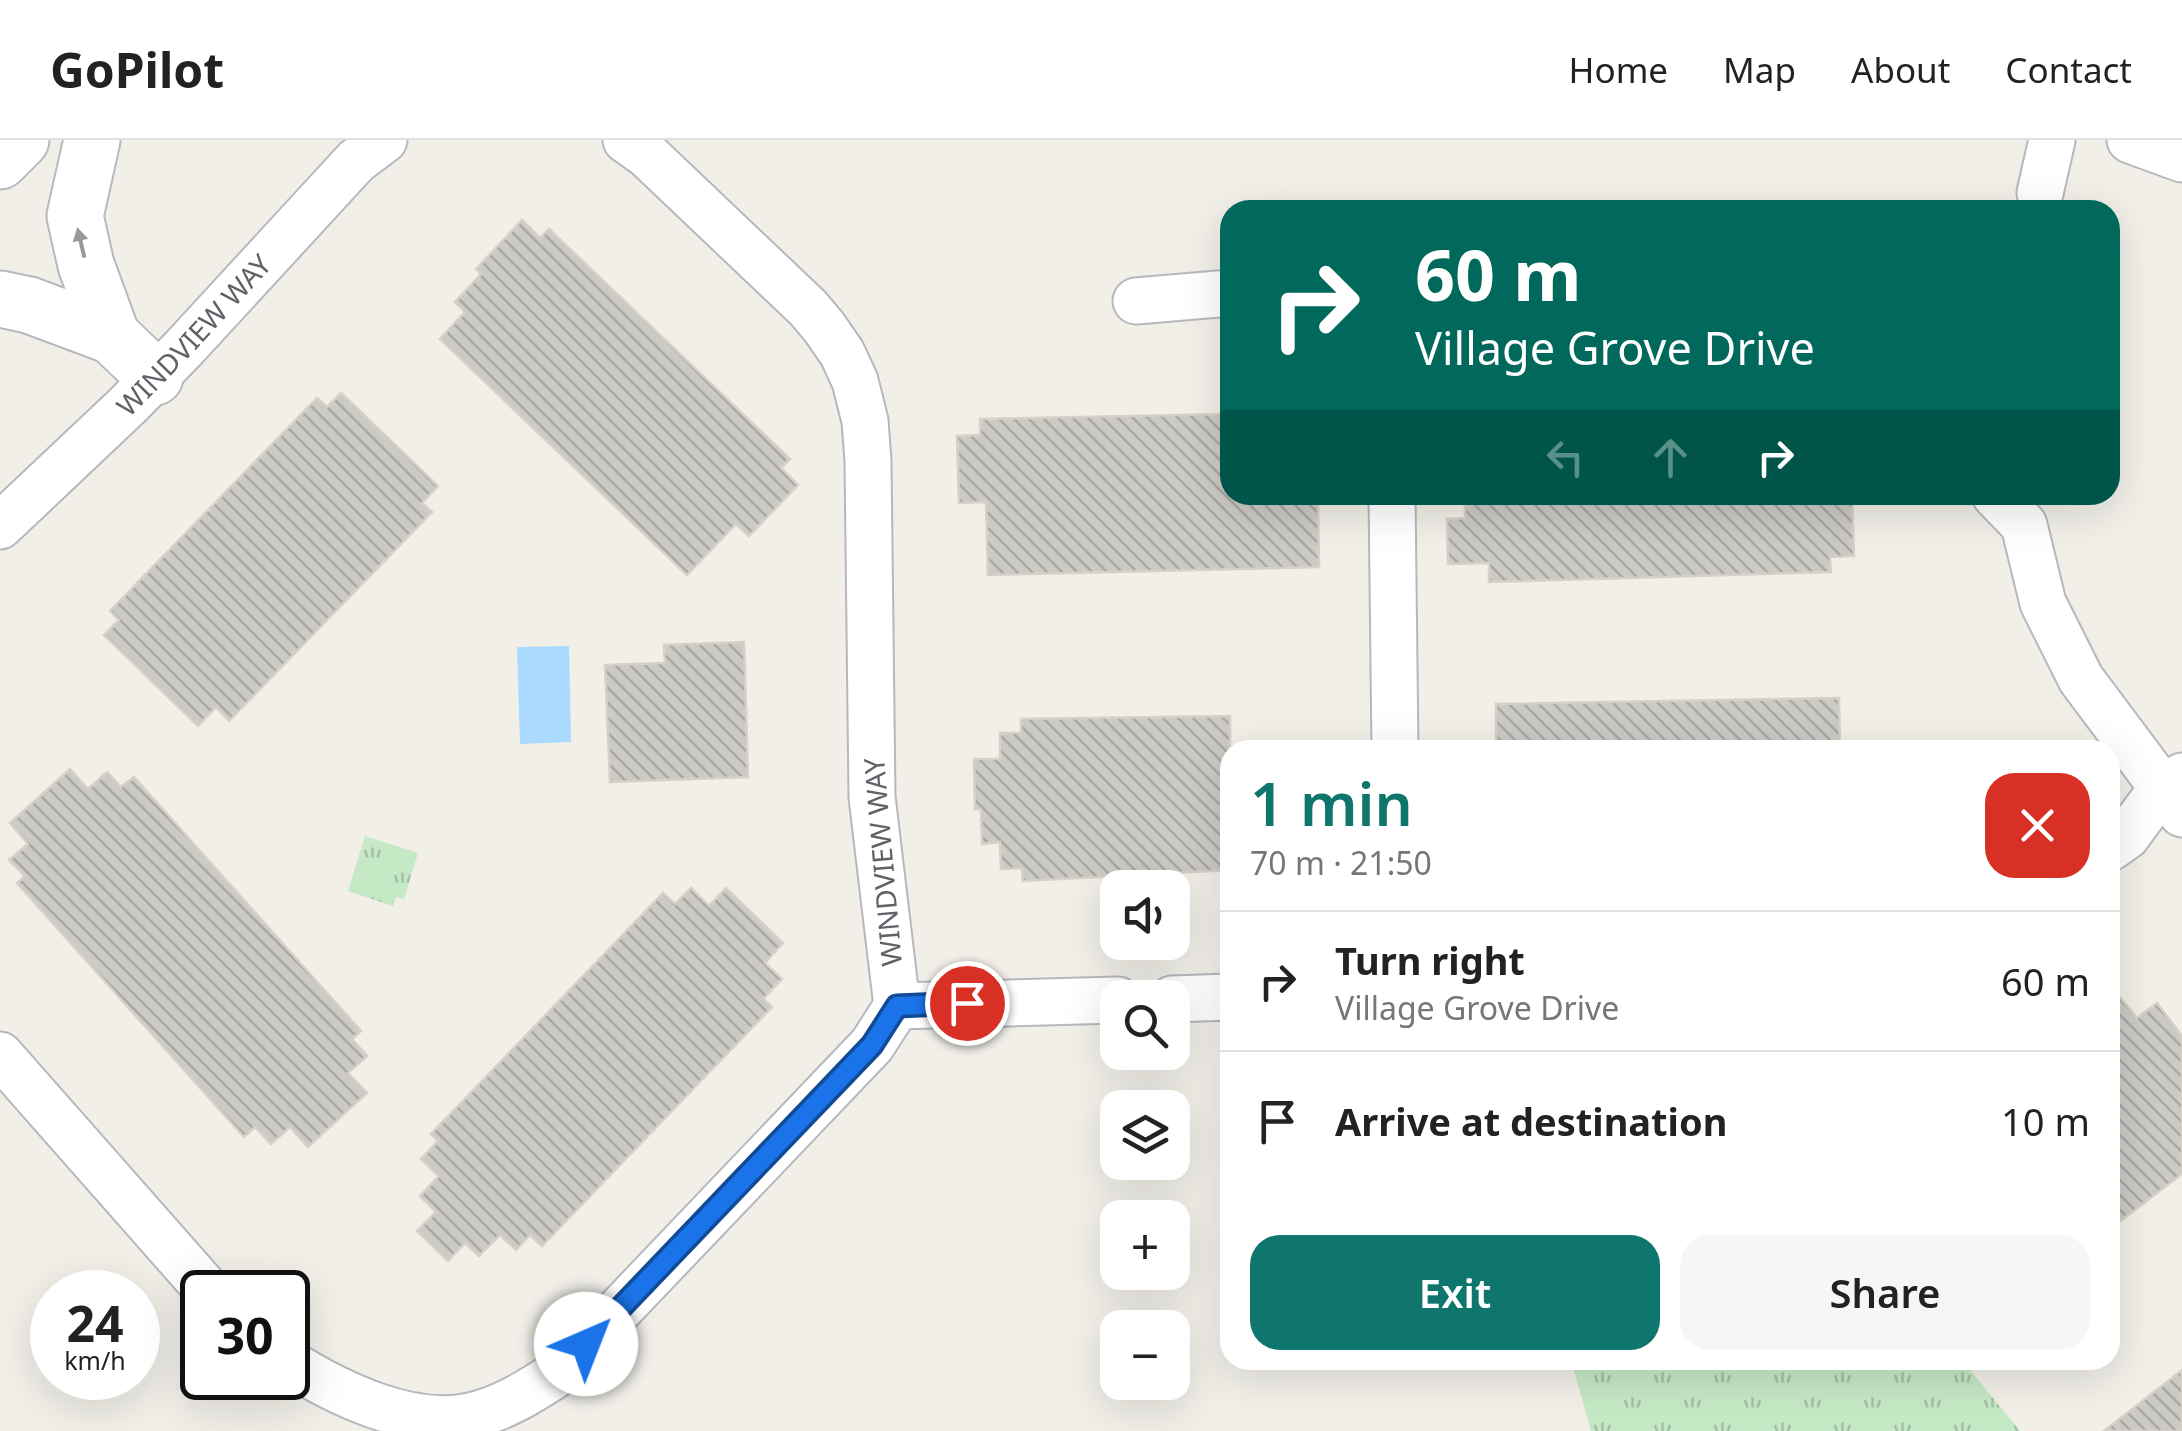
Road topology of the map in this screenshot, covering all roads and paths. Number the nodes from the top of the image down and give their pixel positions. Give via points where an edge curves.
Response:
1 (22, 140) edge
2 (92, 140) edge
3 (384, 140) edge
4 (626, 140) edge
5 (2052, 140) edge
6 (2130, 140) edge
7 (2182, 158) edge
8 (0, 161) edge
9 (2039, 200) edge
10 (1220, 295) edge
11 (0, 299) edge
12 (1136, 301) dead end
13 (112, 336) junction
14 (155, 377) junction
15 (1392, 505) edge
16 (2018, 505) edge
17 (0, 526) edge
18 (1394, 740) edge
19 (2175, 793) edge
20 (2120, 841) edge
21 (1220, 998) edge
22 (1190, 999) edge
23 (1100, 1000) edge
24 (897, 1006) junction
25 (0, 1055) edge
26 (190, 1270) edge
27 (310, 1376) edge

1 - 8 main road
13 -> 2 main road via 76,216
3 - 14 street, WINDVIEW WAY via 356,160
4 - 24 street, WINDVIEW WAY via 808,308 855,381 868,461 872,797
5 - 9 street
6 - 7 street
10 - 12 street
11 - 13 main road
13 - 14 main road
14 - 17 street, WINDVIEW WAY
15 - 18 street
16 - 19 street via 2044,603 2082,679
19 - 20 street
21 - 22 street
23 - 24 street
24 - 27 street, WINDVIEW WAY via 872,1045 560,1372 504,1406 442,1420 396,1412
25 - 26 street

